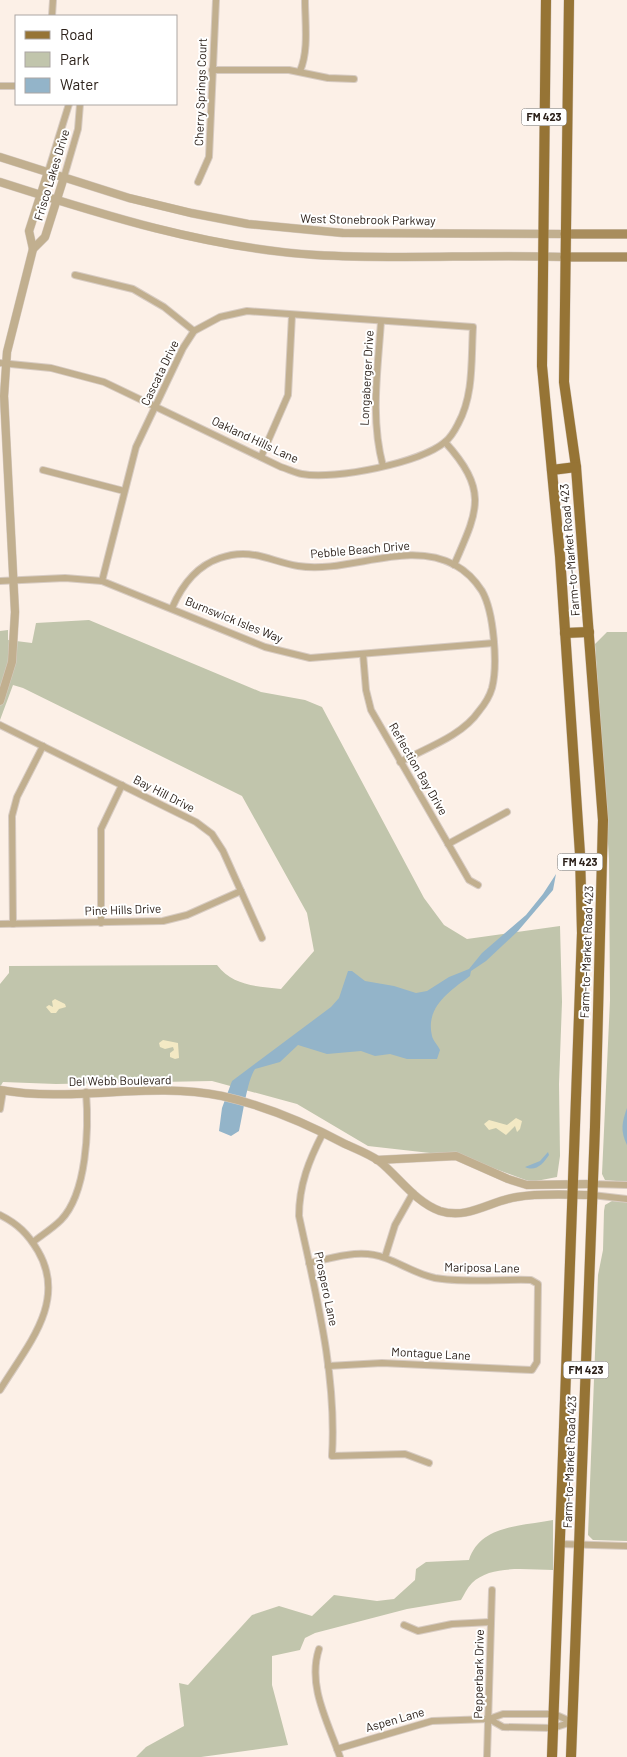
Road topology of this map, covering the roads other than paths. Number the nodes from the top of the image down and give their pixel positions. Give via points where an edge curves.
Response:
1 (53, 0) edge
2 (216, 0) edge
3 (306, 0) edge
4 (546, 0) edge
5 (569, 0) edge
6 (52, 15) edge
7 (212, 70) junction
8 (300, 72) junction
9 (354, 79) dead end
10 (0, 86) edge
11 (15, 86) edge
12 (69, 105) edge
13 (80, 105) edge
14 (0, 157) edge
15 (48, 172) junction
16 (64, 177) junction
17 (0, 182) edge
18 (198, 182) dead end
19 (40, 195) junction
20 (57, 200) junction
21 (543, 234) junction
22 (565, 234) junction
23 (627, 234) edge
24 (33, 248) junction
25 (542, 256) junction
26 (565, 257) junction
27 (627, 258) edge
28 (75, 275) dead end
29 (292, 315) junction
30 (381, 321) junction
31 (473, 327) joint
32 (194, 331) junction
33 (3, 364) edge
34 (156, 406) junction
35 (445, 442) junction
36 (262, 457) junction
37 (383, 466) junction
38 (576, 467) junction
39 (43, 470) dead end
40 (552, 470) junction
41 (124, 490) junction
42 (454, 565) junction
43 (13, 580) junction
44 (0, 581) edge
45 (102, 581) junction
46 (172, 608) junction
47 (589, 632) junction
48 (566, 634) junction
49 (494, 643) junction
50 (363, 654) junction
51 (0, 701) edge
52 (0, 724) edge
53 (42, 746) junction
54 (400, 762) junction
55 (122, 786) junction
56 (507, 812) dead end
57 (448, 844) junction
58 (478, 884) dead end
59 (241, 891) junction
60 (101, 923) junction
61 (0, 924) edge
62 (13, 924) junction
63 (262, 938) dead end
64 (2, 1091) edge
65 (86, 1092) junction
66 (0, 1109) edge
67 (323, 1132) junction
68 (377, 1160) junction
69 (574, 1184) junction
70 (592, 1184) junction
71 (627, 1185) edge
72 (413, 1193) junction
73 (574, 1195) junction
74 (592, 1195) junction
75 (627, 1199) edge
76 (0, 1216) edge
77 (33, 1242) junction
78 (384, 1257) junction
79 (309, 1263) junction
80 (328, 1366) junction
81 (532, 1370) joint
82 (0, 1390) edge
83 (429, 1463) dead end
84 (560, 1544) junction
85 (579, 1544) junction
86 (627, 1546) edge
87 (492, 1590) dead end
88 (491, 1622) junction
89 (404, 1625) dead end
90 (319, 1649) dead end
91 (554, 1714) junction
92 (489, 1719) junction
93 (572, 1722) junction
94 (553, 1728) junction
95 (337, 1749) junction
96 (340, 1757) edge
97 (487, 1757) edge
98 (552, 1757) edge
99 (571, 1757) edge

1 - 6 street
2 - 7 street, Cherry Springs Court
3 - 8 street via 304,62
4 - 21 main road, Farm-to-Market Road 423 / FM 423
5 - 22 main road, Farm-to-Market Road 423 / FM 423
7 - 8 street
7 - 18 street, Cherry Springs Court via 209,157
8 - 9 street
10 - 11 street
12 - 15 street, Frisco Lakes Drive
13 - 16 street, Frisco Lakes Drive via 78,129
14 - 15 street, West Stonebrook Parkway
15 - 16 street, West Stonebrook Parkway
15 - 19 street, Frisco Lakes Drive
16 - 20 street, Frisco Lakes Drive
16 - 21 street, West Stonebrook Parkway via 129,198 192,213 282,228 343,233
17 - 19 street
19 - 20 street
19 - 24 street, Frisco Lakes Drive via 29,231
20 - 24 street, Frisco Lakes Drive via 45,237
20 - 25 street via 161,230 315,255
21 - 22 street, West Stonebrook Parkway
21 - 25 main road, Farm-to-Market Road 423 / FM 423
22 - 23 main road
22 - 26 main road, Farm-to-Market Road 423 / FM 423
24 - 33 street, Frisco Lakes Drive
25 - 26 street
25 - 40 main road, Farm-to-Market Road 423 / FM 423 via 542,366
26 - 27 main road
26 - 38 main road, Farm-to-Market Road 423 / FM 423 via 564,382
28 - 32 street via 133,289 164,307
29 - 30 street, Cascata Drive
29 - 32 street, Cascata Drive via 247,311 220,317
29 - 36 street via 288,395
30 - 31 street, Cascata Drive
30 - 37 street, Longaberger Drive via 375,423
31 - 35 street, Oakland Hills Lane via 466,404 458,425
32 - 34 street, Cascata Drive
33 - 34 street, Oakland Hills Lane via 81,374
33 - 43 street, Frisco Lakes Drive
34 - 36 street, Oakland Hills Lane
34 - 41 street, Cascata Drive via 136,448
35 - 37 street, Oakland Hills Lane via 426,454
35 - 42 street via 464,463 473,482 475,500 473,519
36 - 37 street, Oakland Hills Lane via 302,474 329,476
38 - 40 main road
38 - 47 main road, Farm-to-Market Road 423 / FM 423
39 - 41 street
40 - 48 main road, Farm-to-Market Road 423 / FM 423
41 - 45 street, Cascata Drive
42 - 46 street, Pebble Beach Drive via 432,556 410,556 323,567 298,566 257,554 238,554 202,567 180,590
42 - 49 street, Pebble Beach Drive via 472,576 483,592
43 - 44 street, Burnswick Isles Way
43 - 45 street, Burnswick Isles Way via 65,578
43 - 51 street, Frisco Lakes Drive via 12,662
45 - 46 street, Burnswick Isles Way
46 - 50 street, Burnswick Isles Way via 287,653 310,658
47 - 48 main road
47 - 70 main road, Farm-to-Market Road 423 / FM 423 via 603,820
48 - 69 main road, Farm-to-Market Road 423 / FM 423 via 582,933
49 - 50 street, Burnswick Isles Way
49 - 54 street, Pebble Beach Drive via 492,689 480,711 456,732
50 - 54 street, Reflection Bay Drive via 371,710
52 - 53 street, Bay Hill Drive
53 - 55 street, Bay Hill Drive
53 - 62 street via 17,797 12,816
54 - 57 street, Reflection Bay Drive
55 - 59 street, Bay Hill Drive via 196,822 212,834
55 - 60 street via 101,829
56 - 57 street
57 - 58 street, Reflection Bay Drive via 469,880
59 - 60 street, Pine Hills Drive via 187,915 163,921
59 - 63 street, Bay Hill Drive
60 - 62 street, Pine Hills Drive
61 - 62 street, Pine Hills Drive
64 - 65 street, Del Webb Boulevard
64 - 66 street
65 - 67 street, Del Webb Boulevard via 162,1090 220,1096 252,1103
65 - 77 street via 87,1140 72,1202 61,1220
67 - 68 street, Del Webb Boulevard
67 - 79 street, Prospero Lane via 306,1166 299,1199 298,1216
68 - 69 street via 456,1156 508,1180 527,1184
68 - 72 street, Del Webb Boulevard
69 - 70 street
69 - 73 main road, Farm-to-Market Road 423 / FM 423
70 - 71 street
70 - 74 main road, Farm-to-Market Road 423 / FM 423
72 - 73 street, Del Webb Boulevard via 440,1211 456,1214 514,1197
72 - 78 street via 395,1226
73 - 74 street, Del Webb Boulevard
73 - 84 main road, Farm-to-Market Road 423 / FM 423
74 - 75 street, Del Webb Boulevard
74 - 85 main road, Farm-to-Market Road 423 / FM 423
76 - 77 street via 13,1221
77 - 82 street via 43,1259 50,1283 48,1306
78 - 79 street, Mariposa Lane via 356,1253
78 - 81 street, Mariposa Lane via 436,1278 531,1280 538,1284 537,1362
79 - 80 street, Prospero Lane
80 - 81 street, Montague Lane via 382,1363
80 - 83 street, Prospero Lane via 332,1456 405,1454
84 - 85 street
84 - 91 main road, Farm-to-Market Road 423 / FM 423
85 - 86 street
85 - 93 main road, Farm-to-Market Road 423 / FM 423
87 - 88 street, Pepperbark Drive
88 - 89 street via 452,1624 418,1631
88 - 92 street, Pepperbark Drive
90 - 95 street via 314,1665 320,1705
91 - 92 street, Aspen Lane via 504,1714
91 - 93 street, Aspen Lane
91 - 94 main road, Farm-to-Market Road 423 / FM 423
92 - 94 street, Aspen Lane via 504,1727
92 - 95 street, Aspen Lane via 432,1721
92 - 97 street, Pepperbark Drive
93 - 94 street, Aspen Lane
93 - 99 main road, Farm-to-Market Road 423 / FM 423
94 - 98 main road, Farm-to-Market Road 423 / FM 423
95 - 96 street

